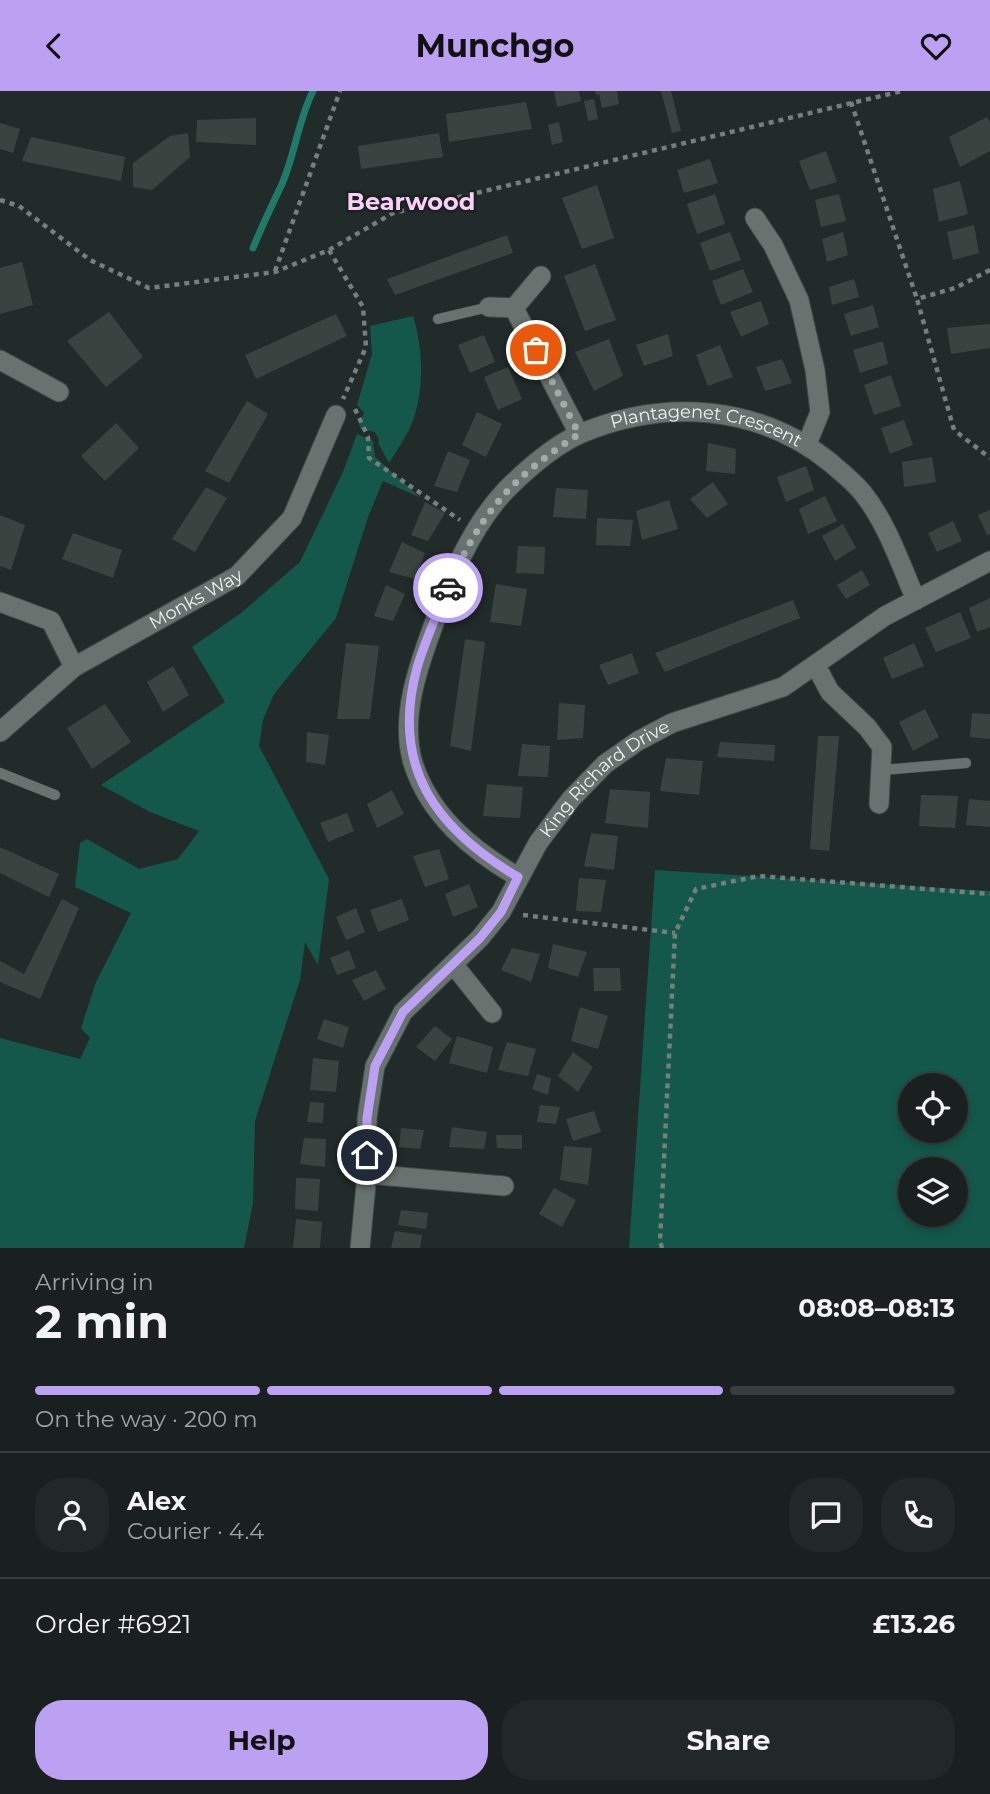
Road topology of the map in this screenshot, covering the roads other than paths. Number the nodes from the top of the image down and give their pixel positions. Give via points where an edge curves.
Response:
1 (755, 218) dead end
2 (541, 276) dead end
3 (489, 307) joint
4 (514, 308) junction
5 (438, 319) dead end
6 (0, 360) edge
7 (59, 392) dead end
8 (336, 415) road end
9 (579, 434) junction
10 (807, 444) junction
11 (990, 561) edge
12 (916, 600) junction
13 (0, 602) edge
14 (816, 666) junction
15 (74, 667) junction
16 (0, 732) edge
17 (966, 763) dead end
18 (882, 770) junction
19 (0, 773) edge
20 (55, 795) dead end
21 (879, 804) dead end
22 (518, 877) junction
23 (453, 964) junction
24 (492, 1013) dead end
25 (367, 1174) junction
26 (504, 1186) dead end
27 (360, 1248) edge

1 - 10 street via 799,300 820,412
2 - 4 street
3 - 4 street
3 - 5 lane
4 - 9 street
6 - 7 street
8 - 15 street, Monks Way via 292,517 237,576
9 - 10 street, Plantagenet Crescent via 636,417 705,412 761,424
9 - 22 street, Plantagenet Crescent via 514,482 475,530 417,669 410,709 413,762 423,784 453,830
10 - 12 street, Plantagenet Crescent via 860,490 881,519
11 - 12 street, King Richard Drive
12 - 14 street, King Richard Drive via 846,641
13 - 15 street via 51,621
14 - 18 street via 830,692 882,747
14 - 22 street, King Richard Drive via 783,687 672,723 604,764 571,799
15 - 16 street, Monks Way
17 - 18 lane
18 - 21 street
19 - 20 lane
22 - 23 street, King Richard Drive via 501,912
23 - 24 street
23 - 25 street, King Richard Drive via 403,1012 375,1066 367,1118
25 - 26 street
25 - 27 street, King Richard Drive

